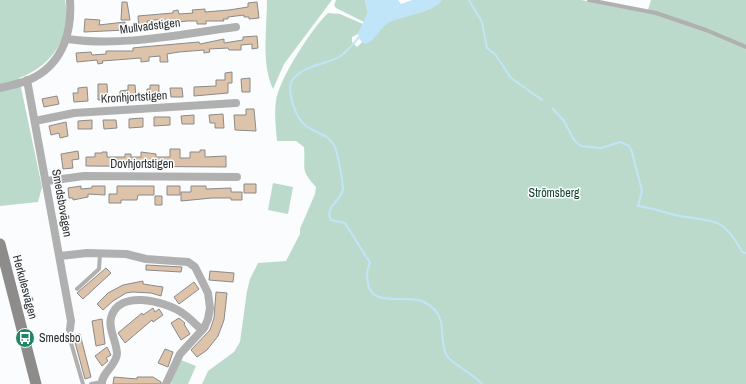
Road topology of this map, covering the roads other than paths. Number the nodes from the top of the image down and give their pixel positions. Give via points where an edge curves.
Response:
1 (70, 0) edge
2 (589, 0) edge
3 (236, 27) dead end
4 (67, 39) junction
5 (746, 47) edge
6 (26, 80) junction
7 (0, 88) edge
8 (236, 103) dead end
9 (35, 121) junction
10 (238, 177) dead end
11 (47, 181) junction
12 (0, 244) edge
13 (100, 253) junction
14 (60, 256) junction
15 (77, 289) dead end
16 (70, 329) joint
17 (202, 330) junction
18 (102, 383) edge
19 (36, 384) edge
20 (83, 384) edge
21 (91, 384) edge
22 (166, 384) edge

1 - 4 street via 71,21
2 - 5 lane via 656,13
3 - 4 street, Mullvadstigen via 117,42 94,43
4 - 6 street via 53,63 35,77
6 - 7 street
6 - 9 street, Smedsbovägen
8 - 9 street, Kronhjortstigen via 74,113
9 - 11 street, Smedsbovägen
10 - 11 street, Dovhjortstigen via 84,176
11 - 14 street, Smedsbovägen
12 - 19 street, Herkulesvägen
13 - 14 street
13 - 15 lane via 99,269
13 - 17 street via 126,254 151,260 182,261 192,264 204,283 209,300 208,319
14 - 16 street, Smedsbovägen via 72,321
16 - 20 lane via 69,336
17 - 18 street via 183,313 170,307 138,300 122,303 110,318 117,354
17 - 22 street via 180,354
18 - 21 lane

